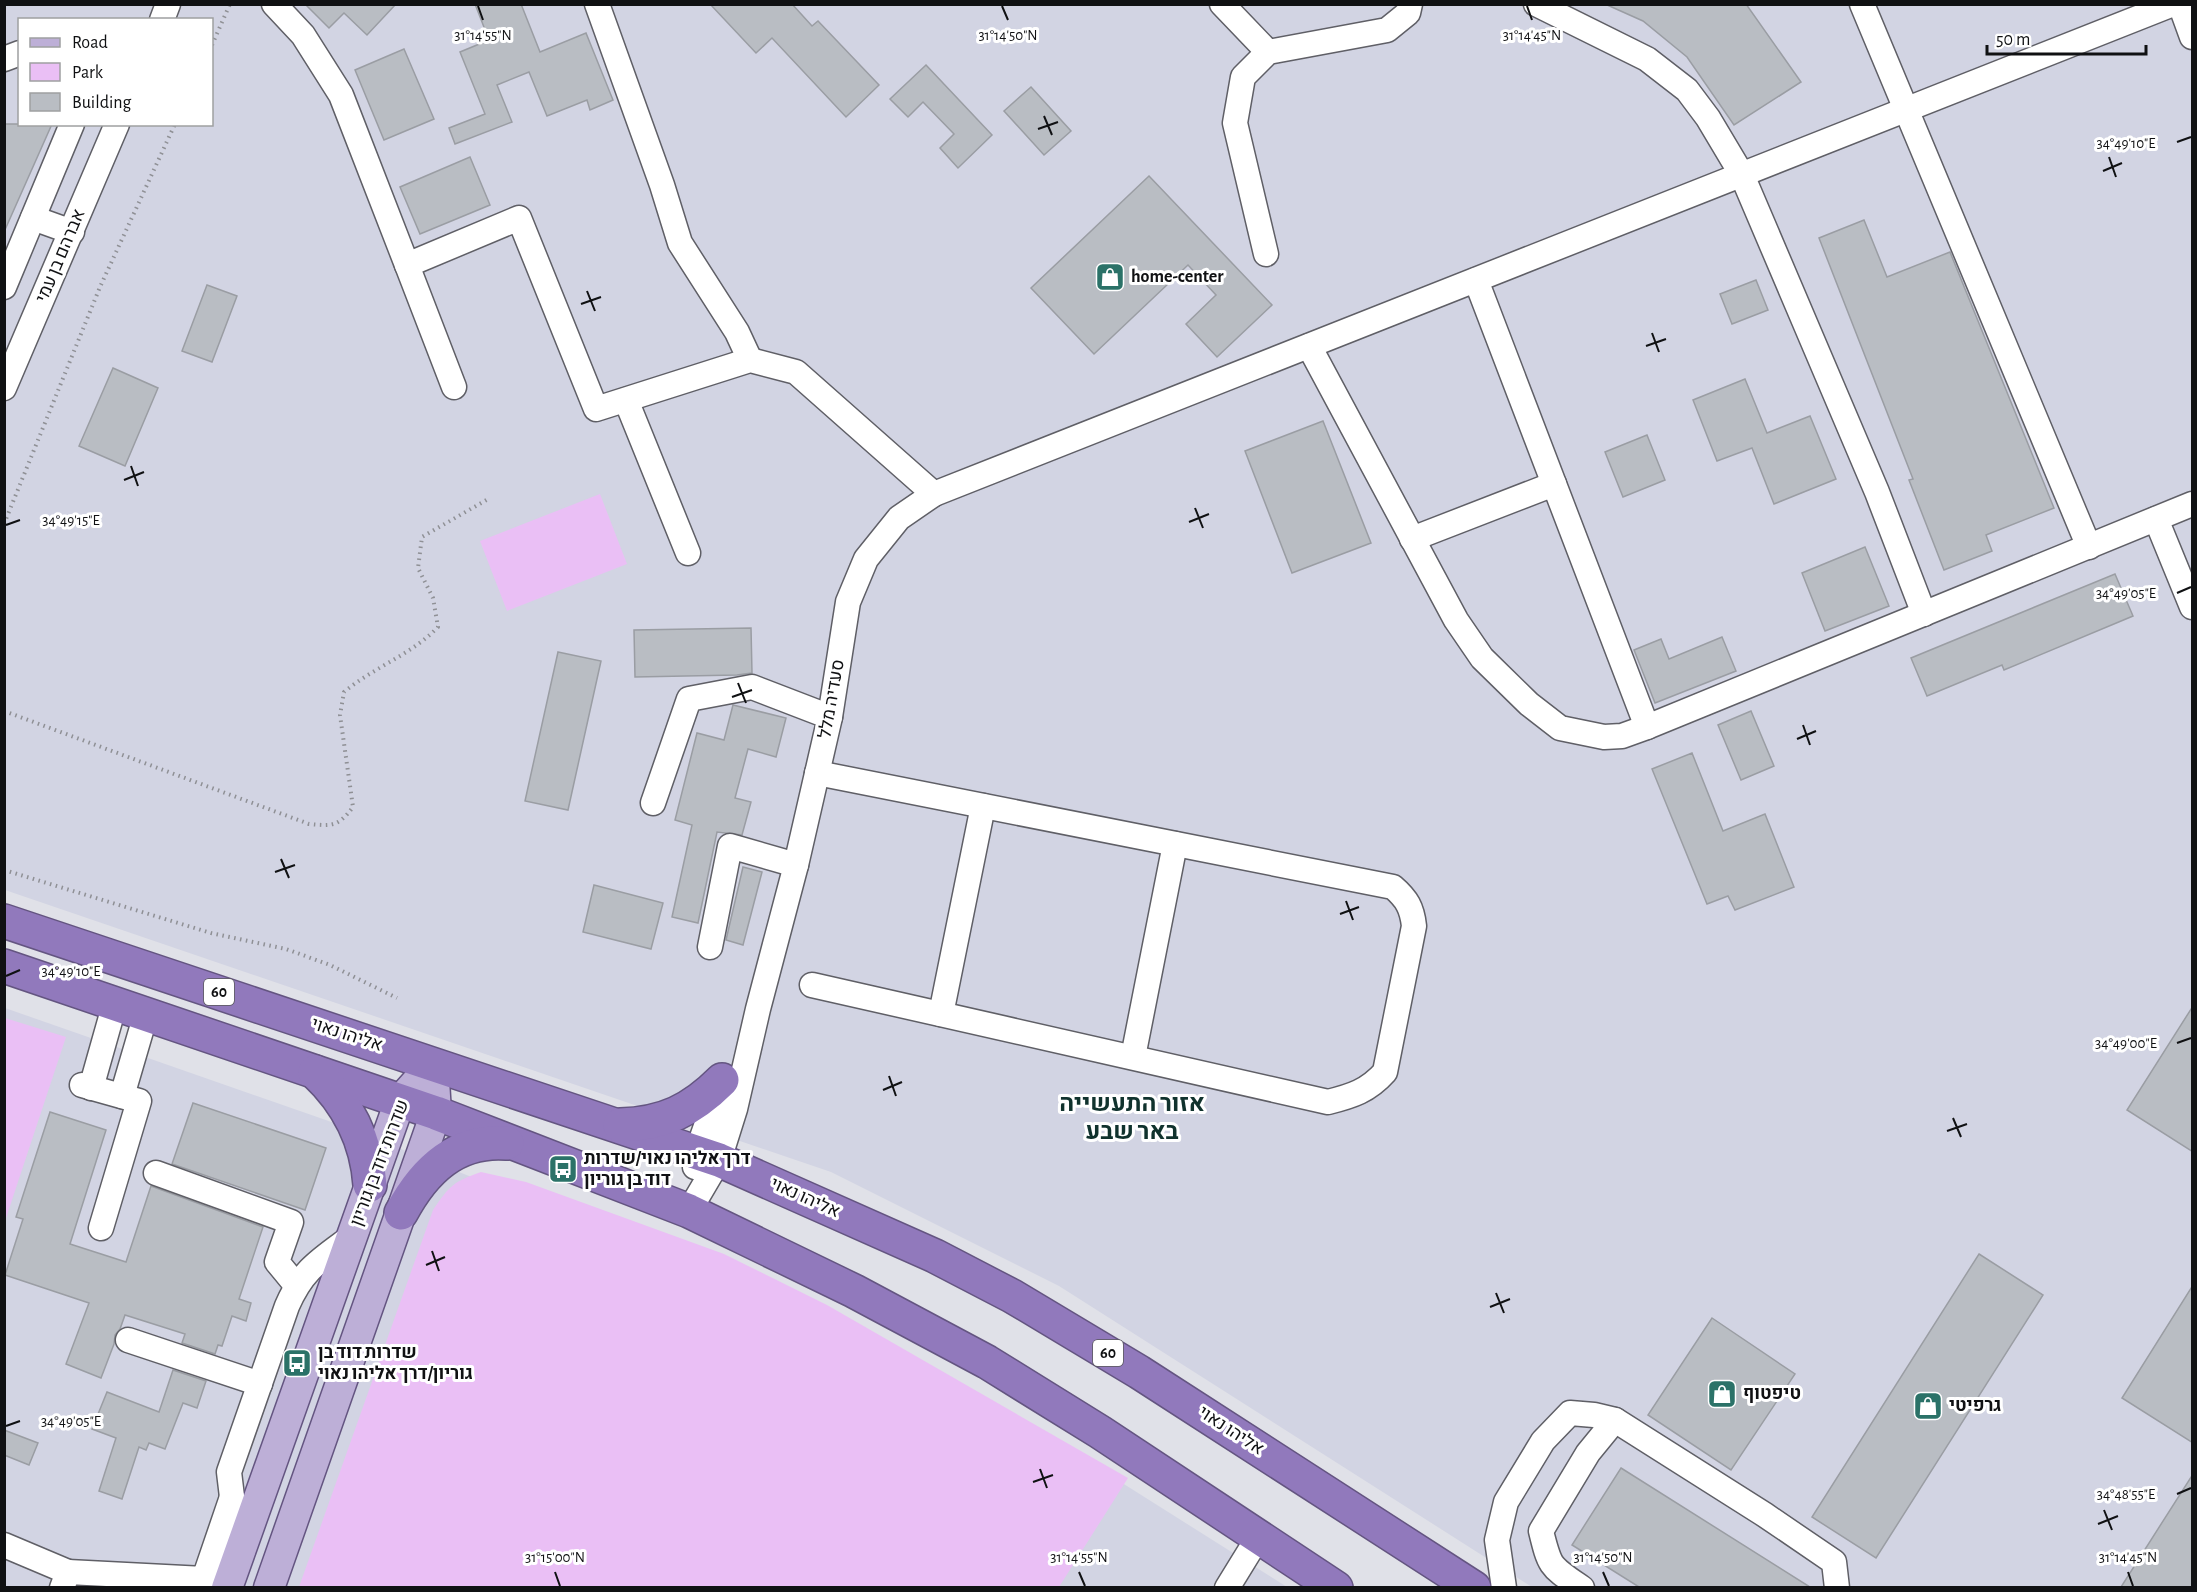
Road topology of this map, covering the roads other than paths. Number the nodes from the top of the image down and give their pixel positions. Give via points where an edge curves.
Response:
1 (274, 4) edge
2 (597, 4) edge
3 (1222, 4) edge
4 (1410, 4) edge
5 (1536, 4) edge
6 (1862, 4) edge
7 (2173, 4) edge
8 (2180, 4) edge
9 (2193, 37) edge
10 (1268, 52) junction
11 (1906, 110) junction
12 (71, 126) edge
13 (116, 126) edge
14 (1742, 175) junction
15 (33, 218) junction
16 (72, 232) junction
17 (1266, 254) dead end
18 (407, 265) junction
19 (1476, 280) junction
20 (4, 287) edge
21 (1309, 346) junction
22 (750, 360) junction
23 (454, 387) dead end
24 (4, 388) edge
25 (626, 400) junction
26 (1554, 484) junction
27 (934, 494) junction
28 (2193, 504) edge
29 (2156, 519) junction
30 (1412, 539) junction
31 (2089, 547) junction
32 (688, 553) dead end
33 (2193, 607) edge
34 (1924, 614) junction
35 (830, 717) junction
36 (1647, 727) junction
37 (817, 773) junction
38 (653, 803) dead end
39 (983, 806) junction
40 (1175, 844) junction
41 (796, 865) junction
42 (4, 921) edge
43 (710, 947) dead end
44 (4, 966) edge
45 (812, 985) dead end
46 (115, 1003) junction
47 (758, 1009) junction
48 (146, 1014) junction
49 (941, 1014) junction
50 (1134, 1058) junction
51 (434, 1064) junction
52 (315, 1072) junction
53 (722, 1080) junction
54 (122, 1096) junction
55 (400, 1101) junction
56 (436, 1113) junction
57 (610, 1125) junction
58 (511, 1143) junction
59 (708, 1156) junction
60 (156, 1173) dead end
61 (370, 1185) junction
62 (688, 1211) junction
63 (401, 1213) junction
64 (101, 1227) dead end
65 (351, 1238) junction
66 (296, 1285) junction
67 (129, 1340) dead end
68 (260, 1384) junction
69 (1615, 1420) junction
70 (232, 1497) junction
71 (1259, 1536) junction
72 (244, 1541) junction
73 (4, 1545) edge
74 (65, 1580) edge
75 (1238, 1584) edge
76 (227, 1587) edge
77 (269, 1587) edge
78 (1336, 1587) edge
79 (1474, 1587) edge
80 (1504, 1587) edge
81 (1582, 1587) edge
82 (1837, 1587) edge

1 - 18 street via 303,35 341,95
2 - 22 street via 680,243 737,332
3 - 10 street
4 - 10 street via 1408,13 1386,30
5 - 14 street via 1647,59 1687,90
6 - 11 street
7 - 11 street, סעדיה מלל
8 - 9 street
10 - 17 street via 1243,76 1235,123
11 - 14 street, סעדיה מלל
11 - 31 street
12 - 15 street
13 - 16 street, אברהם בן עמי
14 - 19 street, סעדיה מלל
14 - 34 street via 1877,492
15 - 16 street
15 - 20 street
16 - 24 street, אברהם בן עמי
18 - 23 street
18 - 25 street via 519,218 596,409
19 - 21 street, סעדיה מלל
19 - 26 street
21 - 27 street, סעדיה מלל
21 - 30 street
22 - 25 street
22 - 27 street via 796,372
25 - 32 street
26 - 30 street
26 - 36 street
27 - 35 street, סעדיה מלל via 899,518 866,558 848,602
28 - 29 street
29 - 31 street
29 - 33 street
30 - 36 street via 1456,620 1482,658 1529,704 1560,728 1604,737 1622,736
31 - 34 street
34 - 36 street
35 - 37 street, סעדיה מלל
35 - 38 street via 752,687 689,699
37 - 39 street
37 - 41 street, סעדיה מלל
39 - 40 street
39 - 49 street
40 - 50 street
40 - 50 street via 1393,887 1406,898 1414,926 1385,1072 1374,1085 1355,1096 1328,1101
41 - 43 street via 730,846
41 - 47 street, סעדיה מלל
42 - 51 highway, אליהו נאוי / 60
44 - 46 highway
45 - 49 street
46 - 48 highway
46 - 54 street via 87,1086
47 - 53 street, סעדיה מלל
47 - 59 street, סעדיה מלל via 735,1109
48 - 52 highway
48 - 54 street
49 - 50 street
51 - 55 main road, שדרות דוד בן גוריון
51 - 56 main road, שדרות דוד בן גוריון
51 - 57 highway, אליהו נאוי / 60
52 - 55 highway
52 - 61 highway via 339,1098 356,1129
53 - 57 highway via 680,1113 645,1123
53 - 59 street, סעדיה מלל
54 - 64 street via 139,1101
55 - 56 highway
55 - 61 main road, שדרות דוד בן גוריון
56 - 58 highway
56 - 63 main road, שדרות דוד בן גוריון
57 - 59 highway, אליהו נאוי / 60
58 - 62 highway
58 - 63 highway via 476,1144 446,1158 417,1185
59 - 62 street, סעדיה מלל
59 - 79 highway, אליהו נאוי / 60 via 935,1256 1012,1296 1139,1372
60 - 66 street via 291,1222 277,1262
61 - 65 main road, שדרות דוד בן גוריון
62 - 71 highway via 854,1291 987,1362
63 - 77 main road, שדרות דוד בן גוריון
65 - 66 street via 309,1269
65 - 72 main road, שדרות דוד בן גוריון
66 - 68 street
67 - 68 street
68 - 70 street via 229,1472
69 - 80 street via 1570,1413 1543,1441 1506,1502 1497,1540
69 - 81 street via 1587,1453 1541,1530 1554,1569
69 - 82 street via 1834,1562
70 - 72 street
70 - 74 street via 204,1579
71 - 75 street
71 - 78 highway
72 - 76 main road, שדרות דוד בן גוריון
73 - 74 street

